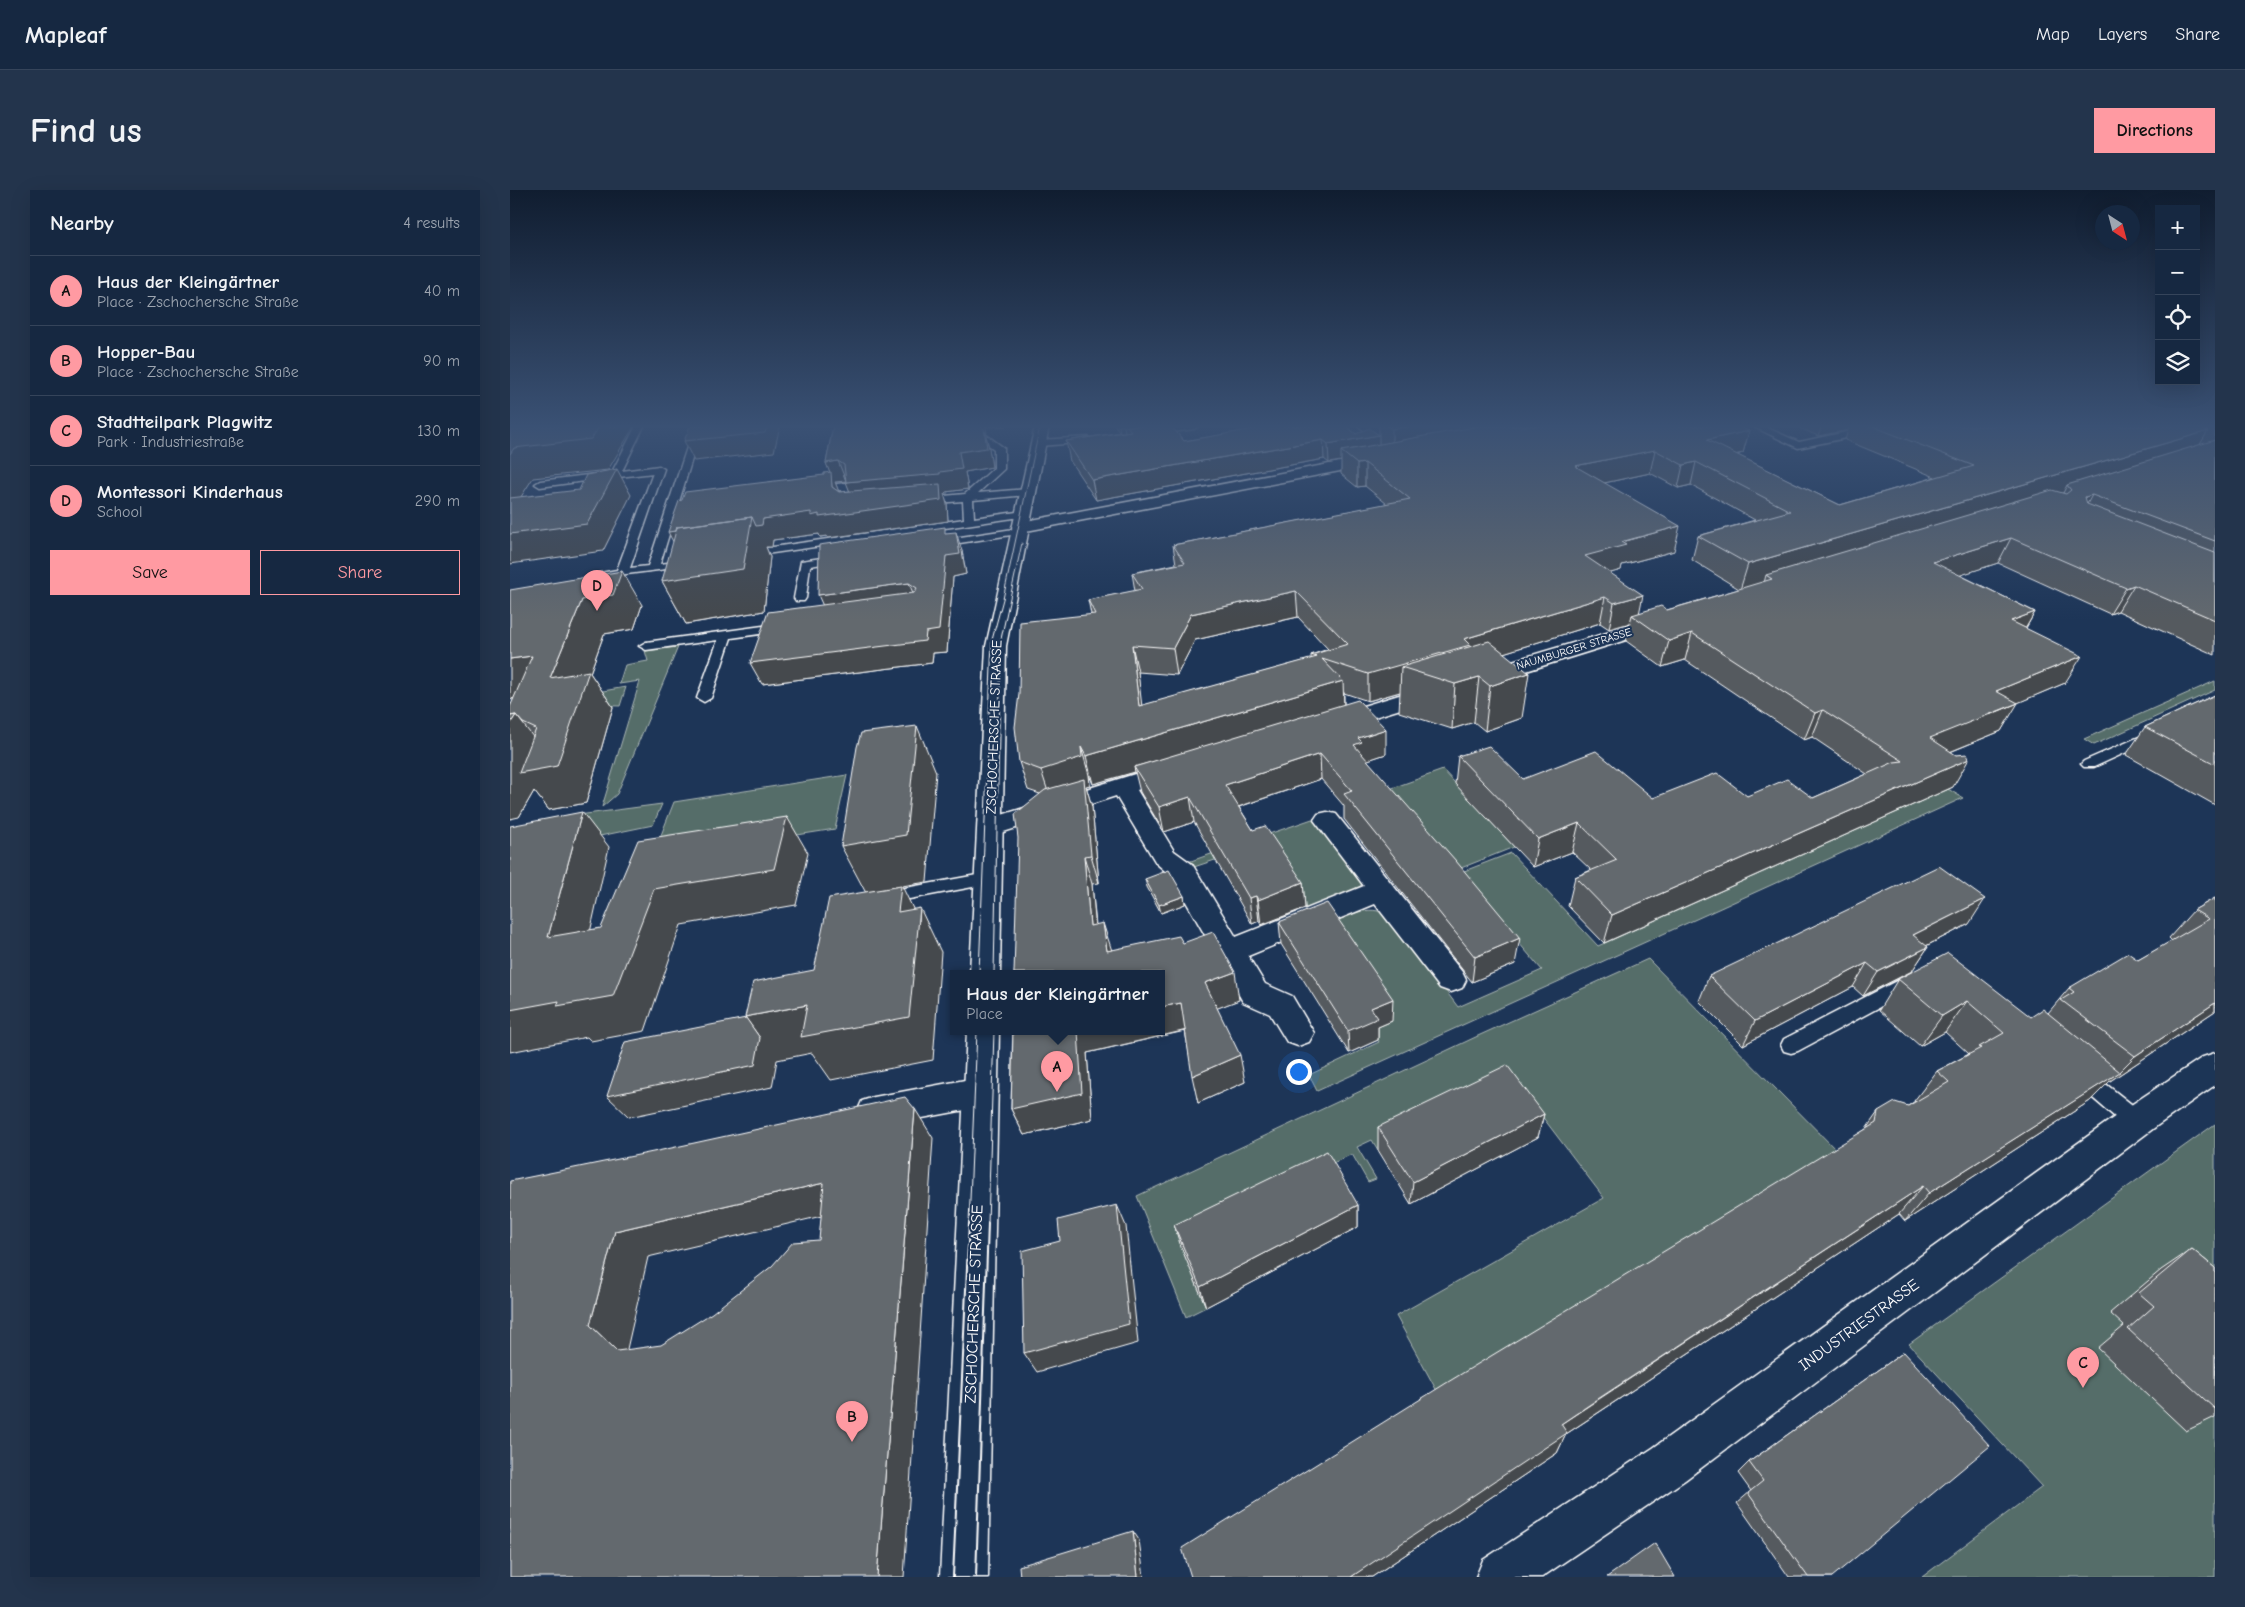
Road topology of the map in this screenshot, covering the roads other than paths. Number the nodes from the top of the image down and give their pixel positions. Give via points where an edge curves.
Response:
1 (652, 491) edge
2 (677, 491) edge
3 (810, 491) edge
4 (846, 491) edge
5 (975, 491) edge
6 (1198, 491) edge
7 (800, 492) edge
8 (1028, 492) joint
9 (968, 497) junction
10 (912, 502) edge
11 (865, 506) edge
12 (969, 522) junction
13 (1022, 524) junction
14 (921, 546) edge
15 (731, 556) edge
16 (854, 556) edge
17 (702, 561) edge
18 (653, 568) junction
19 (622, 573) junction
20 (584, 579) edge
21 (800, 598) dead end
22 (1687, 615) edge
23 (801, 625) edge
24 (726, 635) junction
25 (646, 646) dead end
26 (704, 698) dead end
27 (1308, 730) edge
28 (2164, 730) edge
29 (1197, 763) edge
30 (2089, 764) dead end
31 (1122, 786) junction
32 (1327, 820) dead end
33 (990, 827) junction
34 (988, 879) junction
35 (1380, 891) junction
36 (870, 900) edge
37 (1229, 952) junction
38 (985, 970) edge
39 (1929, 972) edge
40 (1451, 980) dead end
41 (1298, 1033) dead end
42 (983, 1035) edge
43 (1791, 1045) dead end
44 (2064, 1061) edge
45 (2215, 1067) edge
46 (981, 1092) junction
47 (843, 1119) edge
48 (2137, 1122) junction
49 (964, 1577) edge
50 (1500, 1577) edge

1 - 19 lane
2 - 18 lane
3 - 7 lane
4 - 11 lane via 846,508
5 - 9 lane
6 - 13 street
8 - 9 lane
8 - 13 street, ZSCHOCHERSCHE STRASSE
9 - 10 lane
9 - 12 lane
12 - 13 lane
12 - 15 lane
13 - 14 lane
13 - 33 street, ZSCHOCHERSCHE STRASSE via 996,646
16 - 21 lane via 805,563
17 - 18 lane
18 - 19 lane
19 - 20 lane
22 - 27 street, NAUMBURGER STRASSE
23 - 24 lane
24 - 25 lane
24 - 26 lane
28 - 30 lane
29 - 31 street
31 - 33 street
31 - 37 street via 1165,857 1182,871
32 - 35 street
33 - 34 street, ZSCHOCHERSCHE STRASSE
34 - 36 lane
34 - 38 street, ZSCHOCHERSCHE STRASSE
35 - 37 street
35 - 40 street
37 - 41 street via 1254,993 1281,1005
39 - 43 lane
42 - 46 street, ZSCHOCHERSCHE STRASSE
44 - 48 lane
45 - 48 street, INDUSTRIESTRASSE
46 - 47 street
46 - 49 street, ZSCHOCHERSCHE STRASSE
48 - 50 street, INDUSTRIESTRASSE via 1669,1464

